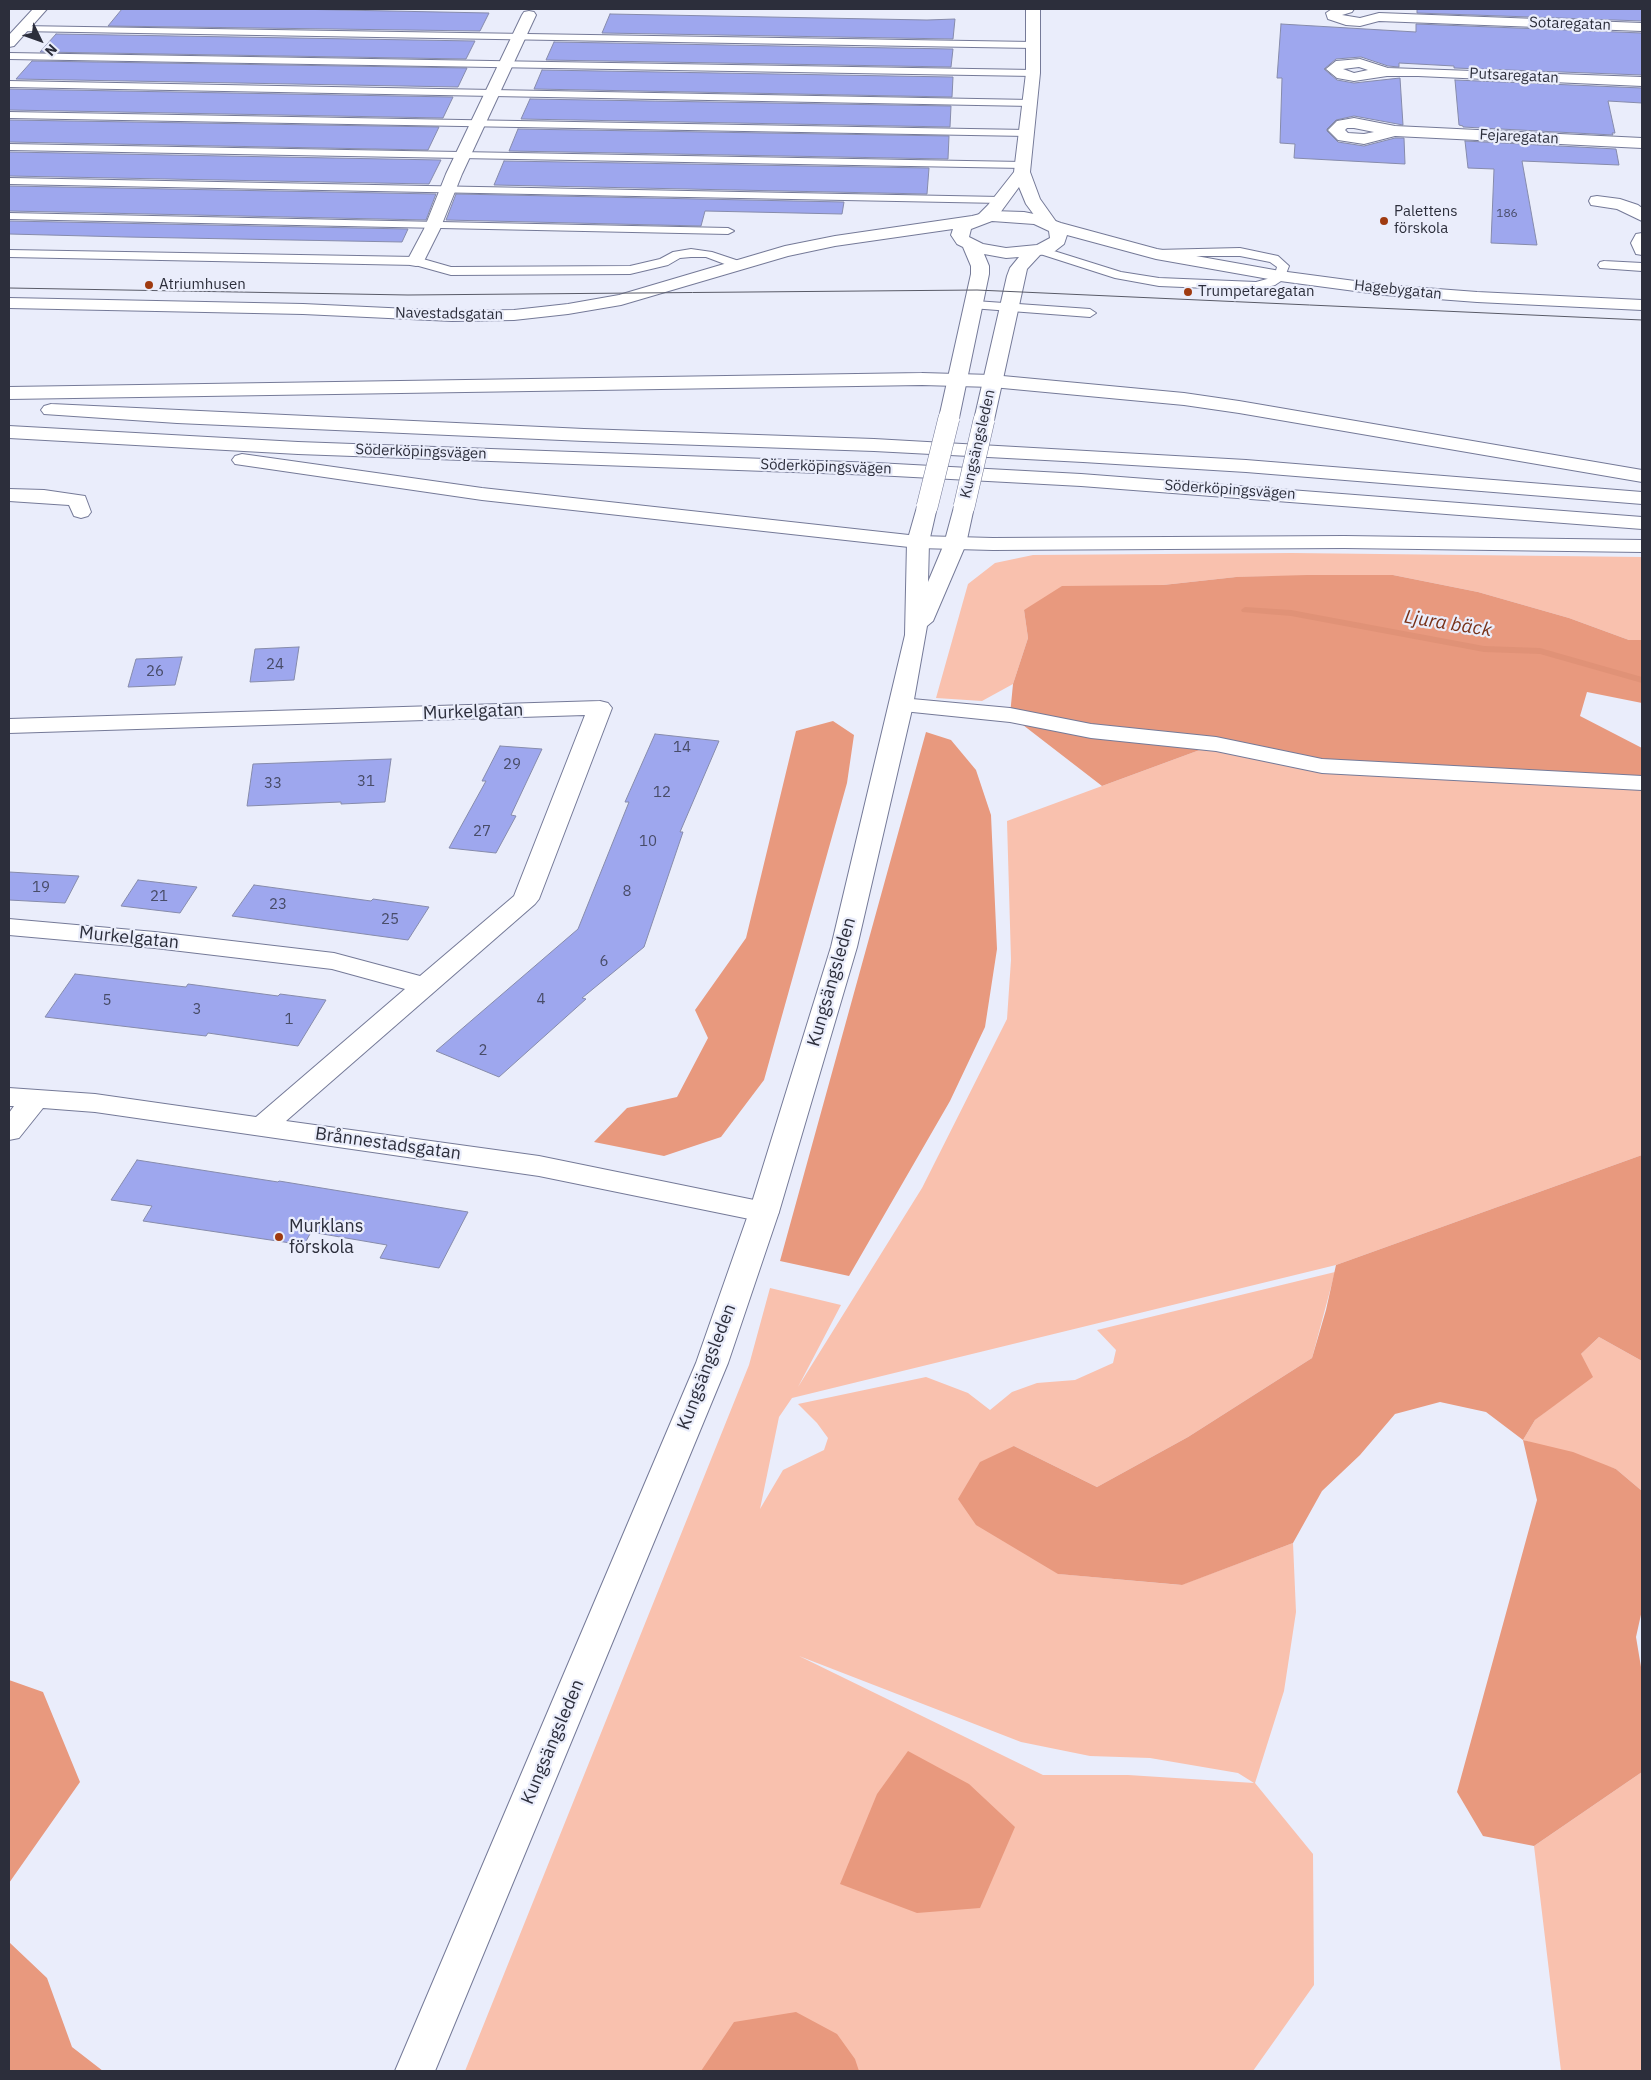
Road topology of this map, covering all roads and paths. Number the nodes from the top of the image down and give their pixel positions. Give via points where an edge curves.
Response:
1 (1032, 9) edge
2 (1347, 9) edge
3 (1356, 9) edge
4 (36, 13) edge
5 (529, 15) dead end
6 (1379, 17) junction
7 (19, 23) junction
8 (1642, 27) edge
9 (519, 37) junction
10 (9, 43) edge
11 (1033, 45) junction
12 (9, 56) edge
13 (506, 64) junction
14 (1387, 72) dead end
15 (1033, 73) junction
16 (1642, 82) edge
17 (9, 84) edge
18 (492, 94) junction
19 (1031, 103) junction
20 (9, 115) edge
21 (478, 124) junction
22 (1395, 131) dead end
23 (1027, 133) junction
24 (1642, 143) edge
25 (9, 147) edge
26 (463, 155) junction
27 (1022, 169) junction
28 (9, 181) edge
29 (448, 188) junction
30 (1001, 200) junction
31 (1596, 201) dead end
32 (9, 216) edge
33 (1642, 216) edge
34 (978, 220) junction
35 (433, 225) junction
36 (1052, 225) junction
37 (728, 231) dead end
38 (880, 234) junction
39 (1642, 238) edge
40 (969, 244) junction
41 (1040, 250) junction
42 (1642, 250) edge
43 (9, 254) edge
44 (1156, 254) junction
45 (416, 261) junction
46 (738, 265) junction
47 (1604, 265) dead end
48 (1642, 267) edge
49 (1280, 276) junction
50 (9, 304) edge
51 (1642, 304) edge
52 (975, 306) junction
53 (1008, 308) junction
54 (1090, 313) dead end
55 (958, 380) junction
56 (992, 381) junction
57 (9, 393) edge
58 (9, 407) edge
59 (9, 432) edge
60 (84, 437) junction
61 (1642, 476) edge
62 (9, 495) edge
63 (1642, 498) edge
64 (81, 512) dead end
65 (1642, 523) edge
66 (918, 542) junction
67 (955, 544) junction
68 (1642, 546) edge
69 (916, 635) junction
70 (901, 705) junction
71 (9, 726) edge
72 (1642, 783) edge
73 (9, 927) edge
74 (426, 986) junction
75 (22, 1098) edge
76 (263, 1126) junction
77 (9, 1131) edge
78 (764, 1212) junction
79 (415, 2071) edge

1 - 11 main road
2 - 6 main road, Sotaregatan via 1333,13 1333,16 1360,22
3 - 6 main road, Sotaregatan
4 - 7 main road
5 - 9 main road
6 - 8 main road, Sotaregatan
7 - 9 lane
7 - 10 main road
9 - 11 lane
9 - 13 main road
11 - 15 main road
12 - 13 lane
13 - 15 lane
13 - 18 main road
14 - 16 main road, Putsaregatan
15 - 19 main road
17 - 18 lane
18 - 19 lane
18 - 21 main road
19 - 23 main road
20 - 21 lane
21 - 23 lane
21 - 26 main road
22 - 24 main road, Fejaregatan
23 - 27 main road
25 - 26 lane
26 - 27 lane
26 - 29 main road
27 - 30 main road
27 - 36 main road via 1032,200
28 - 29 lane
29 - 30 lane
29 - 35 main road
30 - 34 main road
31 - 33 main road via 1620,204
32 - 35 lane
34 - 36 main road, Navestadsgatan via 1024,217
34 - 38 main road, Navestadsgatan
34 - 40 main road via 961,230 960,235
35 - 37 lane
35 - 45 main road
36 - 41 main road, Kungsängsleden via 1059,232 1058,240
36 - 44 main road, Hagebygatan
38 - 40 main road, Navestadsgatan
38 - 46 main road, Navestadsgatan via 785,251
39 - 42 main road
40 - 41 main road, Navestadsgatan via 991,252
40 - 52 main road, Kungsängsleden via 980,266
41 - 44 main road, Hagebygatan
41 - 49 lane via 1119,275 1159,282 1256,286
41 - 53 main road, Kungsängsleden via 1019,268
43 - 45 lane
44 - 49 main road, Hagebygatan
45 - 46 lane via 452,271 630,270 692,253 708,254
46 - 50 main road, Navestadsgatan via 621,300 568,310 514,315
47 - 48 lane
49 - 51 main road, Hagebygatan via 1385,290
52 - 53 lane
52 - 55 main road, Kungsängsleden
53 - 54 lane
53 - 56 main road, Kungsängsleden
55 - 56 main road
55 - 57 main road
55 - 66 main road, Kungsängsleden, bridge
56 - 61 main road via 1221,404
56 - 67 main road, Kungsängsleden, bridge
58 - 63 main road, Söderköpingsvägen via 187,418 874,444 1246,466
59 - 60 main road, Söderköpingsvägen
60 - 65 main road, Söderköpingsvägen via 1081,480
60 - 66 main road via 473,492
62 - 64 main road via 78,500
66 - 67 main road
66 - 69 main road, Kungsängsleden
67 - 68 main road via 1344,542
67 - 69 main road, Kungsängsleden
69 - 70 main road, Kungsängsleden
70 - 72 main road via 1010,715 1090,731 1216,744 1322,766
70 - 78 main road, Kungsängsleden via 844,947
71 - 74 main road, Murkelgatan via 600,708 526,899
73 - 74 main road, Murkelgatan via 334,961
74 - 76 main road, Murkelgatan
75 - 76 main road, Brånnestadsgatan via 95,1103
75 - 77 main road
76 - 78 main road, Brånnestadsgatan via 540,1166
78 - 79 main road, Kungsängsleden via 708,1372

